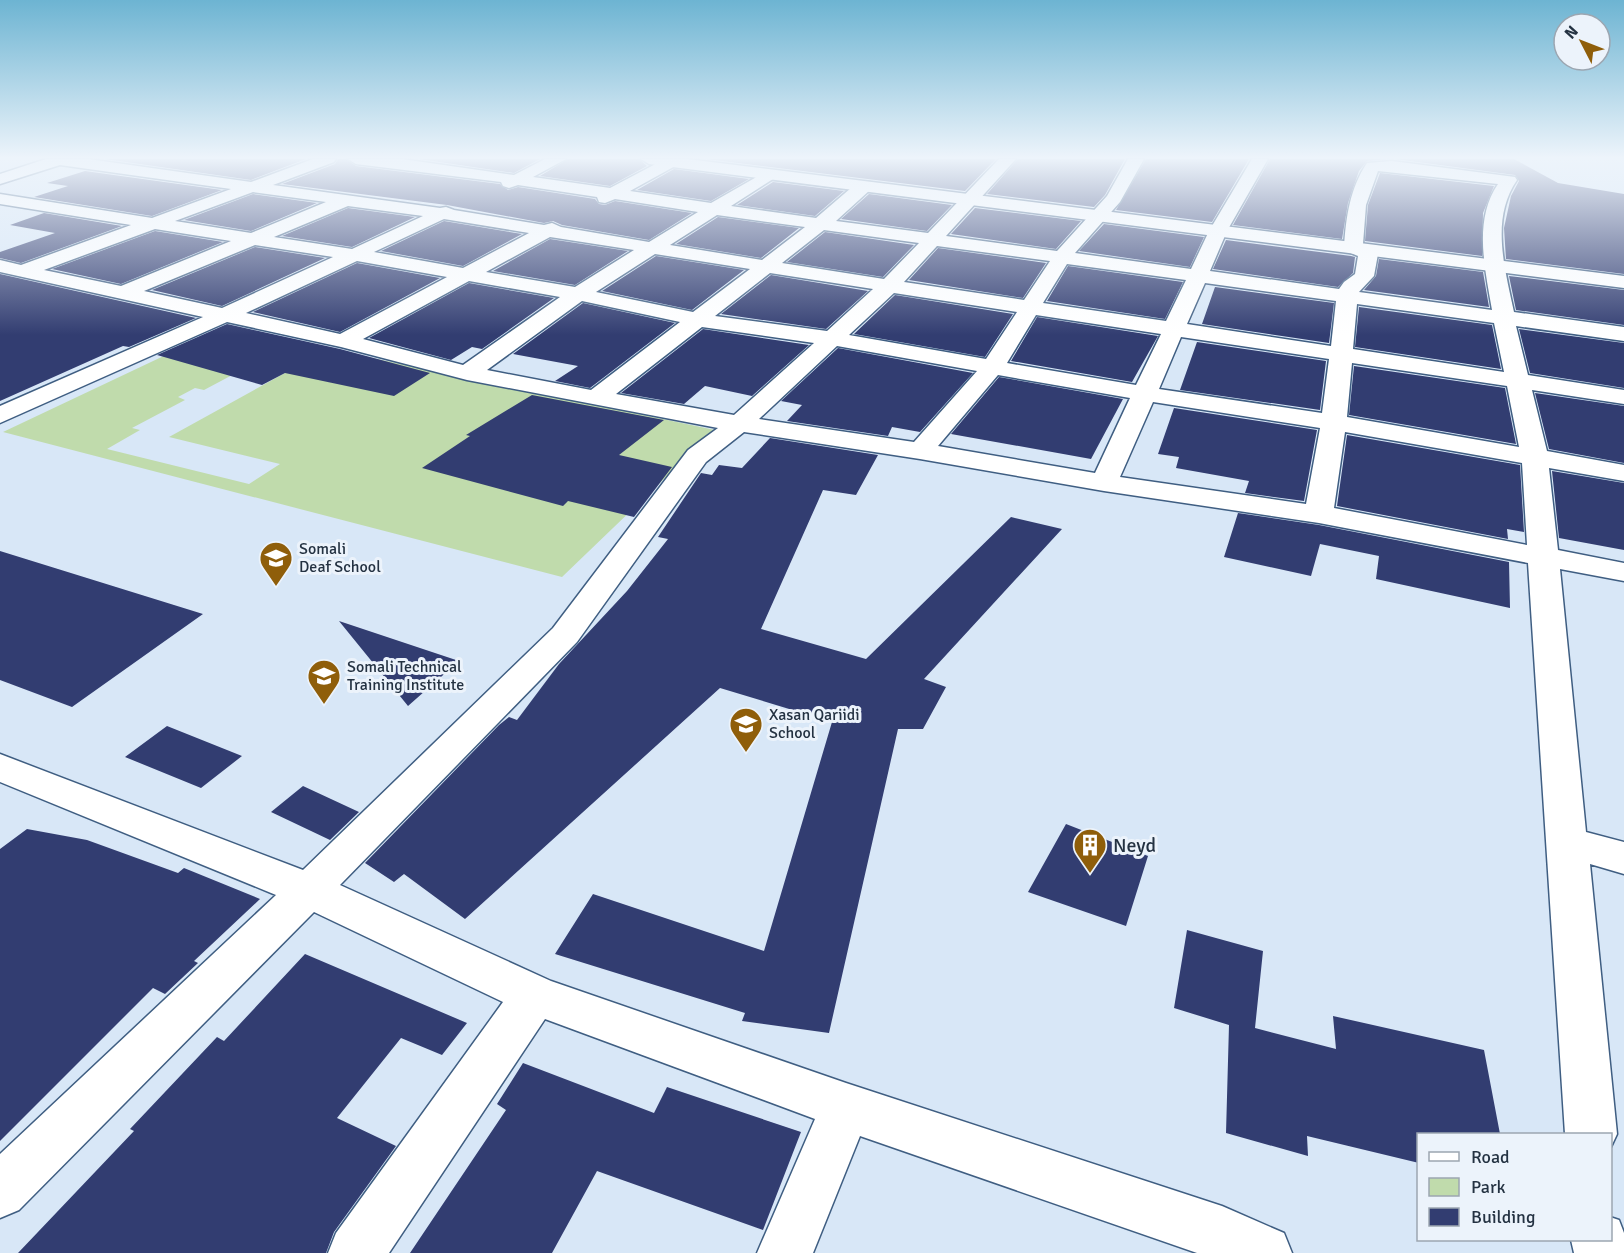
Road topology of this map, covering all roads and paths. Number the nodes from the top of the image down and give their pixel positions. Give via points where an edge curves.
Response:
1 (20, 217) edge
2 (120, 217) edge
3 (172, 217) edge
4 (303, 217) edge
5 (437, 217) edge
6 (465, 217) edge
7 (570, 217) edge
8 (700, 217) edge
9 (772, 217) edge
10 (827, 217) edge
11 (954, 217) edge
12 (1099, 217) edge
13 (1112, 217) edge
14 (1226, 217) edge
15 (1356, 217) edge
16 (1492, 217) edge
17 (10, 221) dead end
18 (157, 223) junction
19 (818, 224) junction
20 (546, 231) junction
21 (1218, 231) junction
22 (253, 238) junction
23 (931, 239) junction
24 (1353, 247) junction
25 (650, 249) junction
26 (356, 255) junction
27 (1062, 257) junction
28 (766, 267) junction
29 (1496, 267) junction
30 (8, 272) edge
31 (467, 275) junction
32 (1197, 275) junction
33 (1624, 282) edge
34 (889, 286) junction
35 (122, 293) junction
36 (578, 294) junction
37 (1347, 295) junction
38 (1028, 308) junction
39 (223, 316) junction
40 (1503, 318) junction
41 (700, 320) junction
42 (1175, 328) junction
43 (1624, 334) edge
44 (833, 339) junction
45 (343, 340) junction
46 (1342, 355) junction
47 (992, 368) junction
48 (467, 373) junction
49 (1519, 381) junction
50 (1146, 394) junction
51 (1624, 397) edge
52 (597, 398) junction
53 (0, 415) edge
54 (1334, 422) junction
55 (739, 424) junction
56 (920, 451) junction
57 (1535, 458) junction
58 (1624, 473) edge
59 (1104, 483) junction
60 (1319, 514) junction
61 (1543, 559) junction
62 (1624, 572) edge
63 (0, 766) edge
64 (1569, 843) junction
65 (1624, 858) edge
66 (309, 890) junction
67 (535, 995) junction
68 (846, 1107) junction
69 (1591, 1133) edge
70 (0, 1191) edge
71 (1235, 1247) edge
72 (356, 1253) edge
73 (785, 1253) edge

1 - 17 street
2 - 18 street
3 - 18 street
4 - 22 street
5 - 26 street
6 - 20 street
7 - 20 street
8 - 25 street
9 - 19 street
10 - 19 street
11 - 23 street
12 - 27 street
13 - 21 street
14 - 21 street
15 - 24 street
16 - 29 street
18 - 22 street
18 - 30 street
19 - 23 street
19 - 28 street
20 - 25 street
20 - 31 street
21 - 24 street
21 - 32 street
22 - 26 street
22 - 35 street
23 - 27 street
23 - 34 street
24 - 29 street
24 - 37 street via 1368,254 1364,276
25 - 28 street
25 - 36 street
26 - 31 street
26 - 39 street
27 - 32 street
27 - 38 street
28 - 34 street
28 - 41 street
29 - 33 street
29 - 40 street
30 - 35 street
31 - 36 street
31 - 45 street
32 - 37 street
32 - 42 street
34 - 38 street
34 - 44 street
35 - 39 street
36 - 41 street
36 - 48 street
37 - 40 street
37 - 46 street
38 - 42 street
38 - 47 street
39 - 45 street
39 - 53 street
40 - 43 street
40 - 49 street
41 - 44 street
41 - 52 street
42 - 46 street
42 - 50 street
44 - 47 street
44 - 55 street
45 - 48 street
46 - 49 street
46 - 54 street
47 - 50 street
47 - 56 street
48 - 52 street
49 - 51 street
49 - 57 street
50 - 54 street
50 - 59 street
52 - 55 street
54 - 57 street
54 - 60 street
55 - 56 street
55 - 66 street via 697,456 565,635
56 - 59 street
57 - 58 street
57 - 61 street
59 - 60 street
60 - 61 street
61 - 62 street
61 - 64 street
63 - 66 street
64 - 65 street
64 - 69 street
66 - 67 street
66 - 70 street
67 - 68 street
67 - 72 street
68 - 71 street
68 - 73 street

